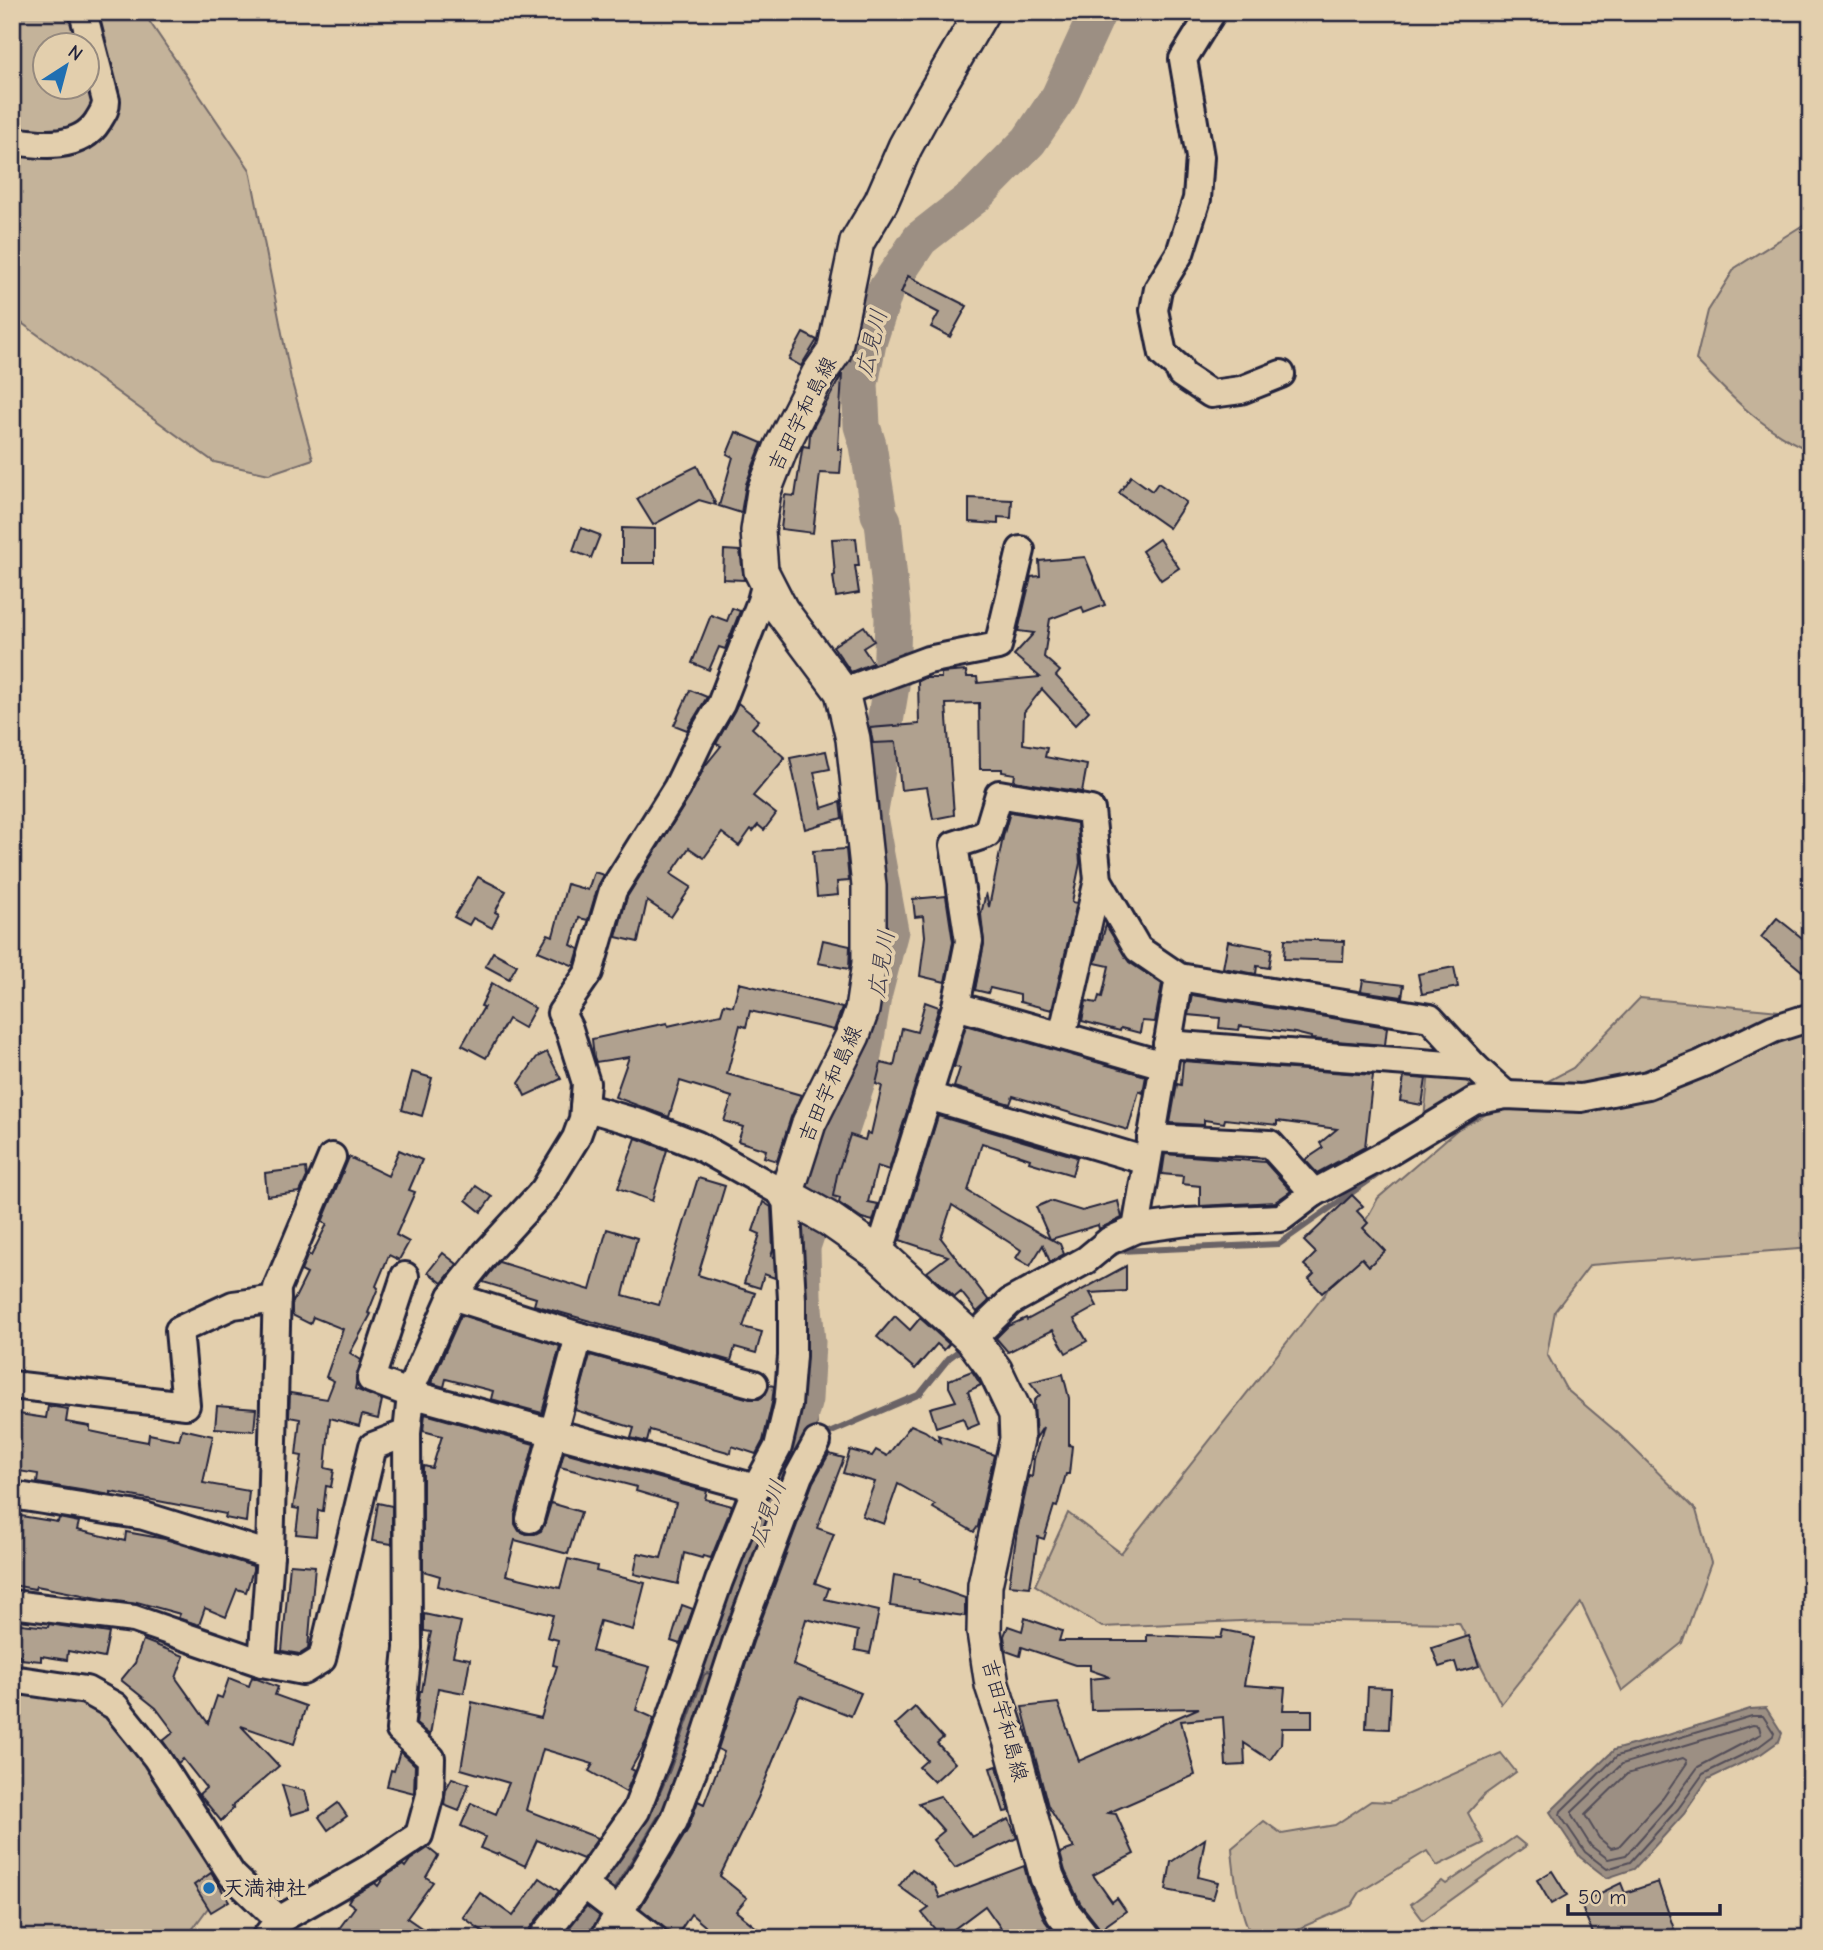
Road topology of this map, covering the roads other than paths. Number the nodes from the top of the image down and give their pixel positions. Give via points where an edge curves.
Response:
1 (83, 12) edge
2 (982, 12) edge
3 (1212, 12) edge
4 (12, 141) edge
5 (1281, 374) dead end
6 (1021, 551) dead end
7 (766, 582) junction
8 (842, 692) junction
9 (1098, 880) junction
10 (1179, 977) junction
11 (956, 1006) junction
12 (1811, 1017) edge
13 (1062, 1036) junction
14 (1166, 1054) junction
15 (1475, 1067) junction
16 (928, 1096) junction
17 (1506, 1096) junction
18 (584, 1107) junction
19 (1149, 1150) junction
20 (332, 1157) dead end
21 (1314, 1193) junction
22 (805, 1206) junction
23 (1136, 1229) junction
24 (879, 1254) junction
25 (405, 1276) dead end
26 (452, 1296) junction
27 (276, 1299) junction
28 (579, 1336) junction
29 (972, 1339) junction
30 (754, 1384) dead end
31 (12, 1385) edge
32 (411, 1394) junction
33 (407, 1433) junction
34 (553, 1433) junction
35 (817, 1442) dead end
36 (756, 1488) junction
37 (12, 1495) edge
38 (530, 1519) dead end
39 (270, 1555) junction
40 (12, 1604) edge
41 (262, 1663) junction
42 (12, 1679) edge
43 (586, 1886) junction
44 (618, 1909) junction
45 (272, 1929) edge
46 (542, 1938) edge
47 (604, 1938) edge
48 (653, 1938) edge
49 (1083, 1938) edge

1 - 4 street via 106,108 92,131 64,144
2 - 7 main road, 吉田宇和島線 via 857,242 834,352 781,448 764,491 758,531
3 - 5 street via 1183,59 1200,157 1197,199 1180,253 1158,289 1154,310 1163,354 1181,374 1211,394 1241,390
6 - 8 street via 998,646 928,660
7 - 8 main road, 吉田宇和島線 via 781,610
7 - 18 street via 721,704 677,788 614,890 589,972 561,1013 586,1083
8 - 22 main road, 吉田宇和島線 via 853,739 869,886 869,963 853,1035 809,1123
9 - 10 street via 1138,949
9 - 11 street via 1091,810 999,794 987,834 954,845 969,940
9 - 13 street
10 - 14 street
10 - 15 street via 1430,1018
11 - 13 street
11 - 16 street
12 - 17 street via 1773,1029 1648,1085 1581,1098
13 - 14 street
14 - 15 street
14 - 19 street
15 - 17 street
16 - 19 street
16 - 24 street
17 - 21 street via 1474,1101
18 - 22 street via 697,1145
18 - 26 street via 576,1138 544,1190
19 - 21 street via 1270,1144
19 - 23 street
20 - 27 street
21 - 23 street via 1281,1218
22 - 24 main road, 吉田宇和島線
22 - 36 street via 792,1299 788,1405 778,1447
23 - 29 street via 1010,1302
24 - 29 main road, 吉田宇和島線
25 - 32 street via 371,1378
26 - 28 street
26 - 32 street
27 - 31 street via 233,1305 179,1330 186,1405
27 - 39 street
28 - 30 street
28 - 34 street
29 - 49 main road, 吉田宇和島線 via 995,1370 1016,1413 1017,1439 985,1585 984,1632 992,1685 1047,1877 1063,1913
32 - 33 street
32 - 34 street
33 - 41 street via 373,1446 322,1659 303,1671
33 - 45 street via 408,1648 400,1730 431,1758 430,1795 419,1835
34 - 36 street
34 - 38 street
35 - 44 street via 799,1475 761,1575 674,1821
36 - 43 street via 636,1811
37 - 39 street via 144,1516
39 - 41 street
40 - 41 street via 134,1619
42 - 45 street via 86,1690 115,1706 156,1757
43 - 44 street
43 - 46 street
44 - 47 street
44 - 48 street

